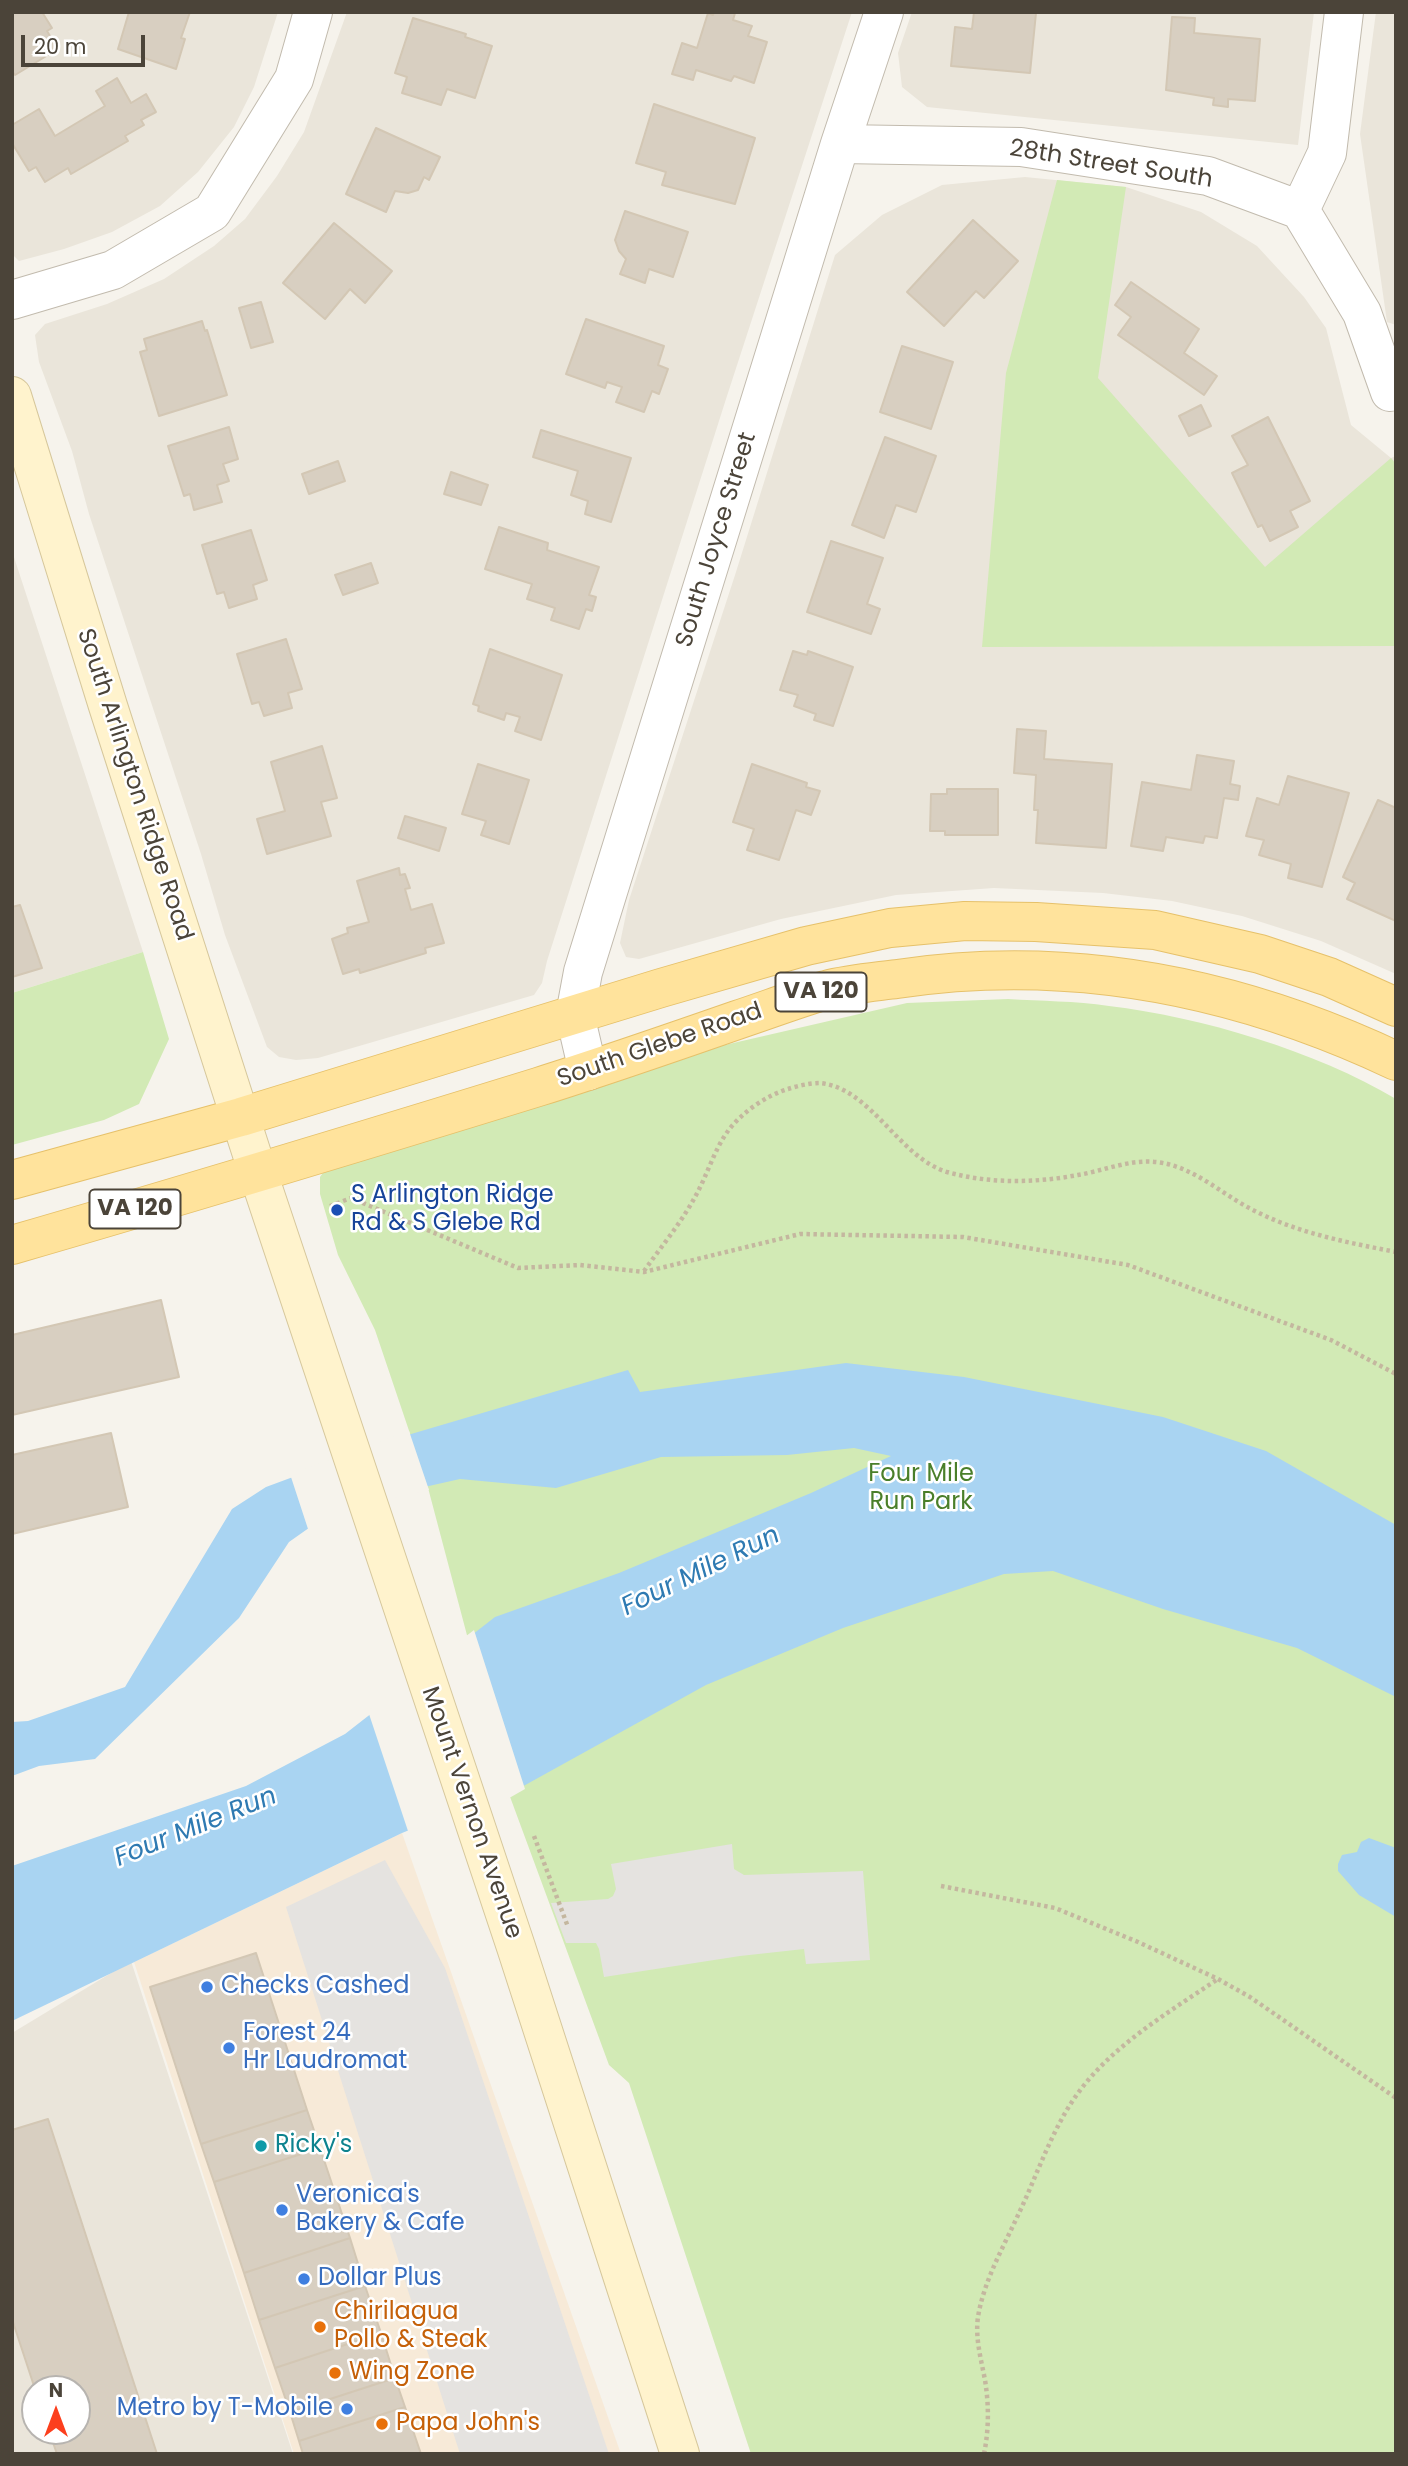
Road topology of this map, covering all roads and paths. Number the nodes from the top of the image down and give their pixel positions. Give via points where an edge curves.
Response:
1 (313, 12) edge
2 (884, 12) edge
3 (1345, 12) edge
4 (840, 144) junction
5 (1300, 210) junction
6 (12, 300) edge
7 (1390, 392) dead end
8 (12, 397) edge
9 (1396, 1007) edge
10 (575, 1014) junction
11 (1396, 1061) edge
12 (588, 1071) junction
13 (242, 1118) junction
14 (258, 1173) junction
15 (12, 1180) edge
16 (330, 1206) dead end
17 (12, 1245) edge
18 (1396, 1252) edge
19 (644, 1272) junction
20 (1396, 1374) edge
21 (534, 1836) dead end
22 (941, 1886) dead end
23 (568, 1927) dead end
24 (1218, 1979) junction
25 (1396, 2098) edge
26 (680, 2454) edge
27 (984, 2454) edge

1 - 6 street via 294,79 212,212 113,270
2 - 4 street, South Joyce Street
3 - 5 street via 1328,153
4 - 5 street, 28th Street South via 1021,147 1208,176
4 - 10 street, South Joyce Street via 583,972
5 - 7 street via 1362,313
8 - 13 main road, South Arlington Ridge Road
9 - 10 main road, South Glebe Road / VA 120 via 1261,954 1155,930 965,921 890,928 806,946
10 - 12 street, South Joyce Street
10 - 13 main road, South Glebe Road / VA 120
11 - 12 main road, South Glebe Road / VA 120 via 1346,1037 1193,988 1113,975 986,969 829,989
12 - 14 main road, South Glebe Road / VA 120
13 - 14 main road, South Arlington Ridge Road
13 - 15 main road, South Glebe Road / VA 120
14 - 17 main road, South Glebe Road / VA 120
14 - 26 main road, Mount Vernon Avenue
16 - 19 path via 351,1198 518,1268 580,1265
18 - 19 path via 1332,1239 1259,1213 1181,1168 1154,1162 1019,1183 946,1171 910,1149 855,1097 817,1083 769,1097 728,1131 695,1198
19 - 20 path via 800,1234 963,1237 1128,1265 1331,1340
21 - 23 path
22 - 24 path via 1055,1908
24 - 25 path
24 - 27 path via 1112,2056 1078,2092 1056,2130 990,2276 978,2318 978,2354 989,2430

